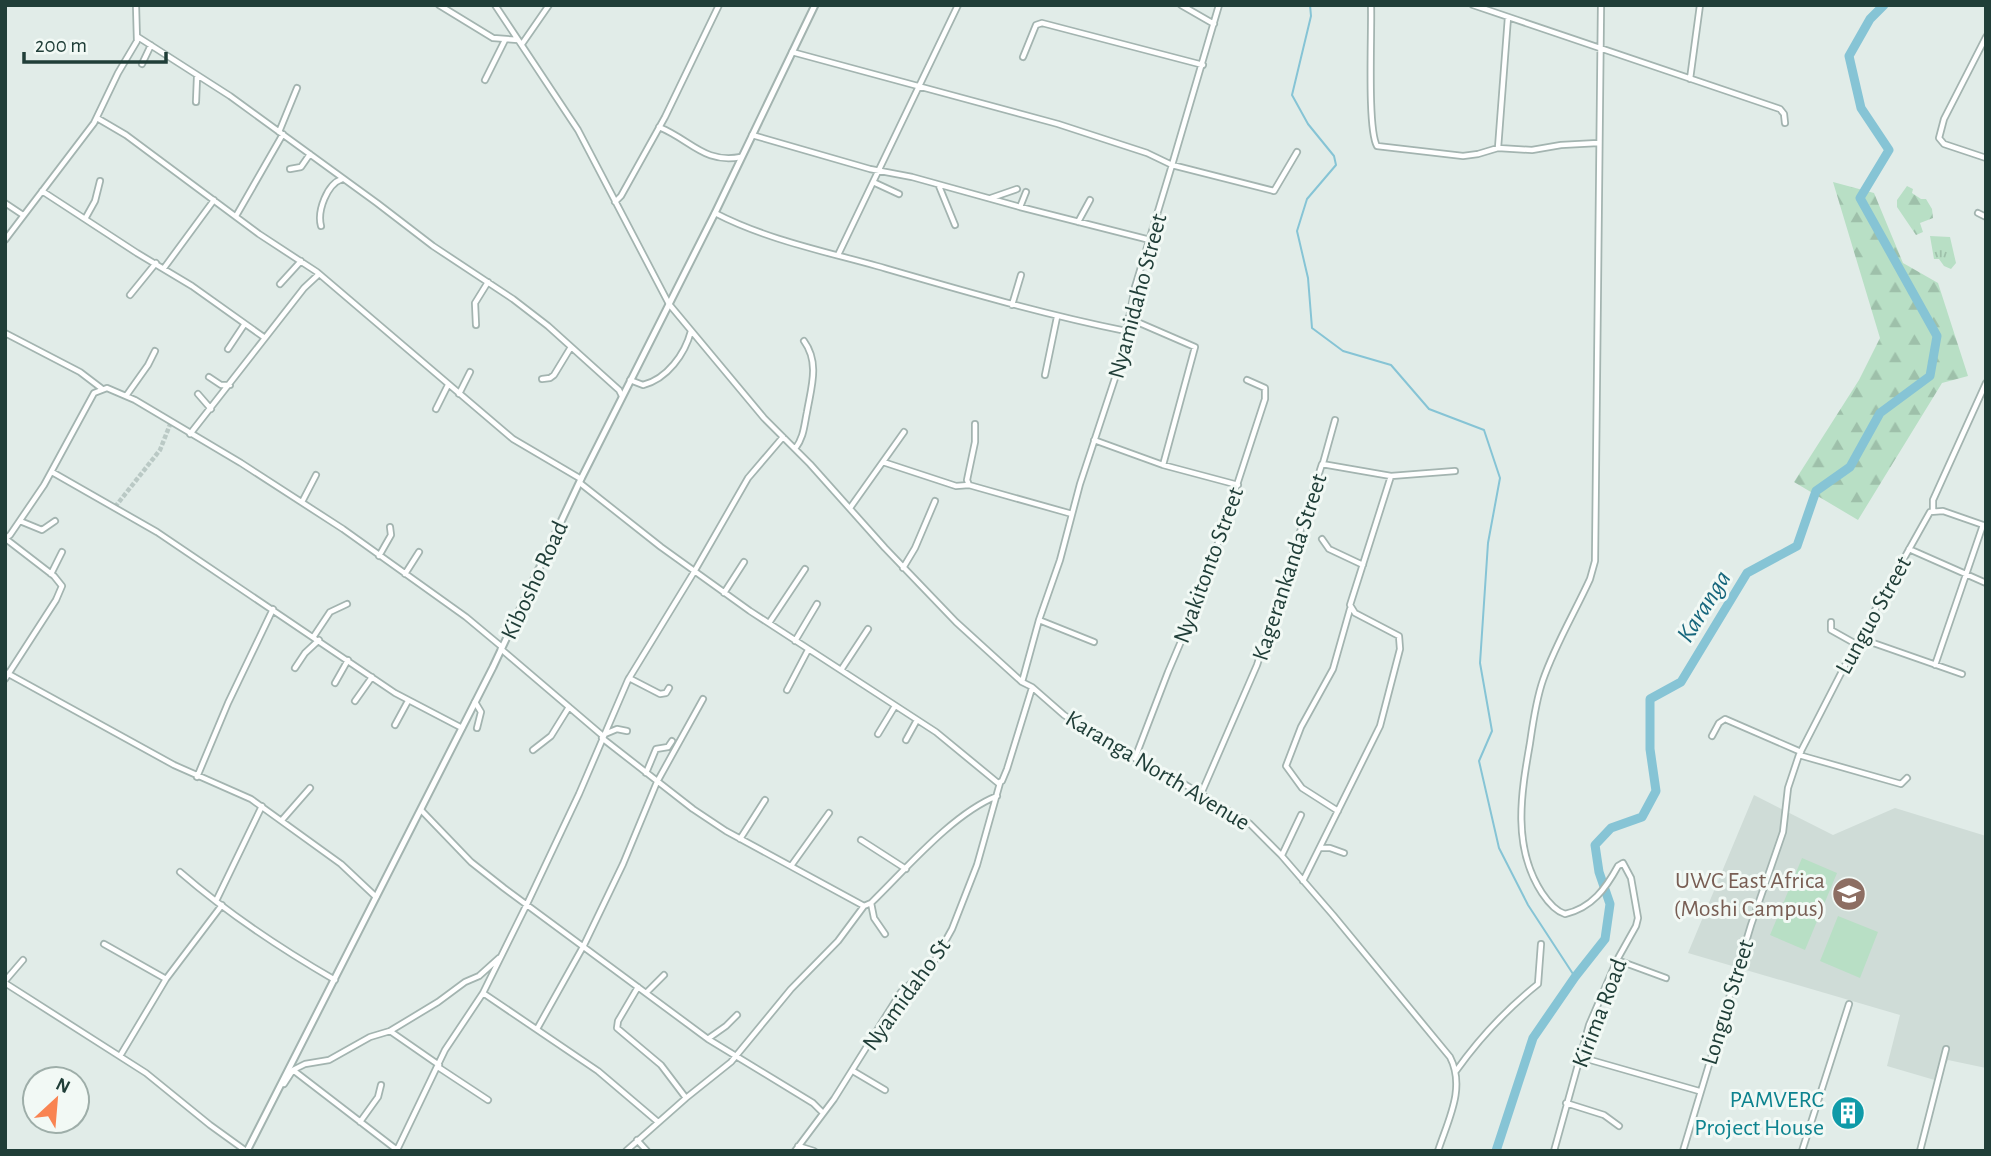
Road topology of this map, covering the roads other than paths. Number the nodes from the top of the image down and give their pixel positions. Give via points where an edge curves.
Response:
1 (136, 5) edge
2 (439, 5) edge
3 (495, 5) edge
4 (549, 5) edge
5 (719, 5) edge
6 (815, 5) edge
7 (958, 5) edge
8 (1181, 5) edge
9 (1219, 5) edge
10 (1371, 5) edge
11 (1473, 5) edge
12 (1601, 5) edge
13 (1700, 5) edge
14 (1508, 17) junction
15 (1214, 23) junction
16 (138, 37) junction
17 (1986, 37) edge
18 (505, 40) junction
19 (521, 42) junction
20 (151, 45) junction
21 (1599, 48) junction
22 (792, 52) junction
23 (1023, 57) dead end
24 (142, 64) dead end
25 (1203, 65) junction
26 (196, 76) junction
27 (1690, 79) junction
28 (485, 80) dead end
29 (918, 87) junction
30 (297, 88) dead end
31 (197, 102) dead end
32 (97, 118) junction
33 (1785, 123) dead end
34 (659, 127) junction
35 (281, 133) junction
36 (751, 135) junction
37 (1598, 143) junction
38 (1498, 148) junction
39 (1297, 152) dead end
40 (310, 154) junction
41 (741, 158) junction
42 (1986, 158) edge
43 (1172, 165) junction
44 (290, 169) dead end
45 (879, 171) junction
46 (343, 179) junction
47 (100, 181) dead end
48 (873, 182) junction
49 (938, 185) junction
50 (1017, 189) dead end
51 (42, 191) junction
52 (1026, 192) dead end
53 (899, 194) dead end
54 (990, 199) junction
55 (214, 200) junction
56 (1090, 200) dead end
57 (615, 202) junction
58 (5, 203) edge
59 (1020, 207) junction
60 (715, 213) junction
61 (1978, 213) dead end
62 (23, 215) junction
63 (236, 216) junction
64 (1986, 216) edge
65 (85, 219) junction
66 (1078, 222) junction
67 (955, 225) dead end
68 (321, 226) dead end
69 (5, 240) edge
70 (1150, 240) junction
71 (838, 255) junction
72 (300, 261) junction
73 (156, 263) junction
74 (164, 268) junction
75 (319, 274) junction
76 (1021, 275) dead end
77 (488, 282) junction
78 (280, 284) dead end
79 (130, 295) dead end
80 (669, 304) junction
81 (1012, 305) junction
82 (1057, 317) junction
83 (1128, 318) junction
84 (244, 324) junction
85 (475, 325) dead end
86 (691, 330) junction
87 (1126, 331) junction
88 (5, 333) edge
89 (265, 338) junction
90 (804, 341) dead end
91 (570, 346) junction
92 (228, 349) dead end
93 (155, 351) dead end
94 (470, 372) dead end
95 (1045, 374) dead end
96 (209, 377) dead end
97 (542, 379) dead end
98 (630, 380) junction
99 (1247, 380) dead end
100 (1986, 383) edge
101 (230, 385) junction
102 (448, 385) junction
103 (102, 388) junction
104 (198, 394) dead end
105 (459, 394) junction
106 (126, 396) junction
107 (622, 396) junction
108 (211, 409) junction
109 (436, 410) dead end
110 (1335, 420) dead end
111 (975, 424) dead end
112 (904, 432) dead end
113 (190, 434) junction
114 (783, 437) junction
115 (1094, 440) junction
116 (795, 449) junction
117 (883, 462) junction
118 (1323, 463) junction
119 (1163, 465) junction
120 (1455, 471) dead end
121 (52, 472) junction
122 (316, 475) dead end
123 (1391, 476) junction
124 (580, 481) junction
125 (969, 485) junction
126 (1238, 485) junction
127 (935, 501) dead end
128 (302, 502) junction
129 (850, 509) junction
130 (1933, 510) junction
131 (1072, 514) junction
132 (20, 521) junction
133 (55, 521) dead end
134 (1984, 526) edge
135 (390, 527) dead end
136 (1322, 539) dead end
137 (6, 540) edge
138 (1909, 549) junction
139 (62, 552) dead end
140 (419, 552) dead end
141 (379, 556) junction
142 (744, 562) dead end
143 (1363, 565) junction
144 (903, 568) junction
145 (805, 569) dead end
146 (694, 572) junction
147 (51, 573) junction
148 (1966, 573) junction
149 (405, 574) junction
150 (1986, 583) edge
151 (724, 593) junction
152 (347, 604) dead end
153 (817, 604) dead end
154 (1350, 608) junction
155 (273, 609) junction
156 (1039, 620) junction
157 (1831, 622) dead end
158 (769, 623) junction
159 (868, 629) dead end
160 (316, 638) junction
161 (1859, 638) junction
162 (795, 641) junction
163 (1094, 642) dead end
164 (1856, 644) junction
165 (502, 648) junction
166 (808, 650) junction
167 (348, 660) junction
168 (1935, 665) junction
169 (295, 668) dead end
170 (841, 670) junction
171 (1962, 674) dead end
172 (6, 675) edge
173 (372, 677) junction
174 (629, 678) junction
175 (1022, 682) junction
176 (335, 683) dead end
177 (1032, 687) junction
178 (669, 688) dead end
179 (786, 690) dead end
180 (702, 699) dead end
181 (355, 701) dead end
182 (408, 701) junction
183 (475, 702) junction
184 (895, 706) junction
185 (569, 707) junction
186 (917, 720) junction
187 (395, 725) dead end
188 (462, 728) junction
189 (477, 728) dead end
190 (627, 732) dead end
191 (878, 734) dead end
192 (603, 736) junction
193 (1712, 736) dead end
194 (906, 740) dead end
195 (672, 741) dead end
196 (533, 750) dead end
197 (1800, 754) junction
198 (1135, 758) junction
199 (1793, 772) joint
200 (646, 774) junction
201 (197, 777) junction
202 (1907, 778) dead end
203 (657, 782) junction
204 (1000, 783) junction
205 (310, 788) dead end
206 (1202, 794) junction
207 (997, 796) junction
208 (765, 800) dead end
209 (261, 806) junction
210 (421, 810) junction
211 (1338, 811) junction
212 (829, 813) dead end
213 (1301, 815) dead end
214 (282, 820) junction
215 (740, 839) junction
216 (861, 841) dead end
217 (1319, 849) junction
218 (1344, 853) dead end
219 (1281, 855) junction
220 (791, 866) junction
221 (906, 869) junction
222 (180, 872) dead end
223 (1303, 881) junction
224 (377, 898) junction
225 (216, 901) junction
226 (871, 903) junction
227 (527, 904) junction
228 (222, 905) junction
229 (864, 905) junction
230 (885, 934) dead end
231 (104, 944) dead end
232 (1541, 944) dead end
233 (584, 946) junction
234 (500, 957) junction
235 (23, 960) dead end
236 (1617, 960) junction
237 (663, 975) dead end
238 (1666, 978) dead end
239 (166, 979) junction
240 (335, 980) junction
241 (5, 982) edge
242 (638, 987) junction
243 (483, 993) junction
244 (646, 993) junction
245 (1849, 1004) dead end
246 (737, 1015) dead end
247 (537, 1029) junction
248 (390, 1031) junction
249 (708, 1039) junction
250 (1946, 1049) dead end
251 (735, 1054) junction
252 (120, 1056) junction
253 (1580, 1056) junction
254 (438, 1066) junction
255 (293, 1070) junction
256 (853, 1071) junction
257 (1456, 1072) junction
258 (381, 1085) dead end
259 (885, 1090) dead end
260 (1699, 1091) junction
261 (685, 1098) junction
262 (488, 1100) dead end
263 (272, 1102) junction
264 (1566, 1103) junction
265 (823, 1113) junction
266 (360, 1122) junction
267 (658, 1122) junction
268 (1619, 1126) dead end
269 (637, 1140) junction
270 (796, 1148) edge
271 (396, 1150) edge
272 (247, 1151) edge
273 (626, 1151) edge
274 (647, 1151) edge
275 (814, 1151) edge
276 (1438, 1151) edge
277 (1554, 1151) edge
278 (1683, 1151) edge
279 (1802, 1151) edge
280 (1920, 1151) edge

1 - 16 street
2 - 18 street via 488,36
3 - 19 street, Karanga North Avenue
4 - 19 street
5 - 34 street
6 - 22 street, Kibosho Road
7 - 29 street
8 - 15 street
9 - 15 street, Nyamidaho Street
10 - 38 street via 1376,144 1463,156
11 - 14 street
12 - 21 street
13 - 27 street
14 - 21 street
14 - 38 street
15 - 25 street, Nyamidaho Street
16 - 20 street
16 - 32 street
17 - 42 street via 1939,138 1944,145
18 - 19 street
18 - 28 street
19 - 57 street, Karanga North Avenue via 578,130
20 - 24 street
20 - 26 street
21 - 27 street
21 - 37 street
22 - 29 street
22 - 36 street, Kibosho Road
23 - 25 street via 1036,25 1042,23
25 - 43 street, Nyamidaho Street
26 - 31 street
26 - 35 street
27 - 33 street via 1780,109
29 - 43 street via 1058,124
29 - 45 street
30 - 35 street
32 - 51 street
32 - 55 street
34 - 41 street via 717,159
34 - 57 street
35 - 40 street
35 - 63 street
36 - 41 street, Kibosho Road
36 - 45 street
37 - 38 street via 1532,150
37 - 236 street, Kirima Road via 1595,561 1542,682 1520,810 1533,877 1555,909 1574,912 1600,895 1618,866 1626,866 1638,918
39 - 43 street via 1274,191
40 - 44 street via 301,167
40 - 46 street
41 - 60 street, Kibosho Road
43 - 70 street, Nyamidaho Street
45 - 48 street
45 - 49 street
46 - 68 street via 334,182 325,199 319,213
46 - 77 street
47 - 65 street
48 - 53 street
48 - 71 street
49 - 54 street
49 - 67 street
50 - 54 street
51 - 62 street
51 - 65 street
52 - 59 street
54 - 59 street
55 - 63 street
55 - 74 street
56 - 66 street
57 - 80 street, Karanga North Avenue
58 - 62 street
59 - 66 street
60 - 71 street
60 - 80 street, Kibosho Road
61 - 64 street
62 - 69 street
63 - 72 street
65 - 73 street
66 - 70 street
70 - 83 street, Nyamidaho Street
71 - 81 street
72 - 75 street
72 - 78 street
73 - 74 street
73 - 79 street
74 - 84 street
75 - 89 street
75 - 102 street
76 - 81 street
77 - 85 street via 475,303
77 - 91 street
80 - 86 street, Karanga North Avenue
80 - 98 street, Kibosho Road
81 - 82 street
82 - 87 street
82 - 95 street
83 - 87 street, Nyamidaho Street
83 - 119 street via 1195,347
84 - 89 street
84 - 92 street
86 - 98 street via 684,352 658,378 643,385
86 - 114 street, Karanga North Avenue
87 - 115 street, Nyamidaho Street
88 - 103 street
89 - 101 street
90 - 116 street via 812,359 813,383 804,434
91 - 97 street via 554,375
91 - 107 street
93 - 106 street
94 - 105 street
96 - 101 street
98 - 107 street, Kibosho Road
99 - 126 street, Nyakitonto Street via 1266,390
100 - 130 street, Lunguo Street via 1933,500
101 - 108 street
102 - 105 street
102 - 109 street
103 - 106 street
103 - 121 street via 94,393
104 - 108 street
105 - 124 street via 513,439
106 - 113 street
107 - 124 street, Kibosho Road
108 - 113 street
110 - 118 street
111 - 125 street
112 - 117 street
113 - 128 street
114 - 116 street, Karanga North Avenue
114 - 146 street via 748,478
115 - 119 street
115 - 131 street, Nyamidaho Street
116 - 129 street, Karanga North Avenue
117 - 125 street via 956,486
117 - 129 street
118 - 123 street, Kagerankanda Street
118 - 206 street, Kagerankanda Street via 1257,665
119 - 126 street
120 - 123 street, Kagerankanda Street
121 - 132 street
121 - 155 street via 157,532
122 - 128 street
123 - 143 street
124 - 146 street
124 - 165 street, Kibosho Road
125 - 131 street
126 - 198 street, Nyakitonto Street via 1202,592
127 - 144 street
128 - 141 street
129 - 144 street, Karanga North Avenue
130 - 134 street
130 - 138 street, Lunguo Street
131 - 156 street, Nyamidaho Street
132 - 133 street via 42,530
132 - 137 street
134 - 148 street
135 - 141 street via 391,535
136 - 143 street via 1329,549
137 - 147 street
138 - 148 street
138 - 161 street, Lunguo Street
139 - 147 street
140 - 149 street
141 - 149 street
142 - 151 street
143 - 154 street
144 - 175 street, Karanga North Avenue
145 - 158 street
146 - 151 street
146 - 174 street
147 - 172 street via 62,584 61,590
148 - 150 street
148 - 168 street
149 - 165 street
151 - 158 street
152 - 160 street via 330,612
153 - 162 street
154 - 211 street via 1333,669 1301,727 1286,766 1302,788
154 - 211 street via 1399,636 1401,644 1380,726
155 - 160 street
155 - 201 street
156 - 163 street
156 - 175 street, Nyamidaho Street
157 - 164 street via 1833,631
158 - 162 street
159 - 170 street
160 - 167 street
160 - 169 street
161 - 164 street, Lunguo Street
161 - 168 street
162 - 166 street
164 - 197 street, Lunguo Street
165 - 183 street, Kibosho Road
165 - 185 street
166 - 170 street
166 - 179 street
167 - 173 street
167 - 176 street
168 - 171 street
170 - 184 street
172 - 201 street
173 - 181 street
173 - 182 street
174 - 178 street via 660,694
174 - 192 street
175 - 177 street, Karanga North Avenue
177 - 198 street, Karanga North Avenue via 1091,734
177 - 204 street, Nyamidaho St
180 - 203 street
182 - 187 street
182 - 188 street
183 - 188 street, Kibosho Road
183 - 189 street via 481,712
184 - 186 street
184 - 191 street
185 - 192 street
185 - 196 street via 551,736
186 - 194 street
186 - 204 street
188 - 210 street, Kibosho Road
190 - 192 street via 617,729
192 - 200 street
192 - 227 street
193 - 197 street via 1725,719
195 - 200 street via 668,747 656,749
197 - 199 street, Lunguo Street
197 - 202 street via 1901,784
198 - 206 street, Karanga North Avenue
199 - 260 street, Longuo Street via 1783,832
200 - 203 street
201 - 209 street
203 - 215 street
203 - 233 street
204 - 207 street, Nyamidaho St
205 - 214 street
206 - 219 street, Karanga North Avenue via 1250,824
207 - 221 street via 957,822
207 - 256 street, Nyamidaho St via 978,862 951,929 930,969 901,992
208 - 215 street
209 - 214 street
209 - 225 street
210 - 224 street, Kibosho Road
210 - 227 street via 471,862
211 - 217 street
212 - 220 street
213 - 219 street
214 - 224 street
215 - 220 street
216 - 221 street
217 - 218 street
217 - 223 street
219 - 223 street, Karanga North Avenue
220 - 229 street
221 - 226 street
222 - 225 street
223 - 257 street, Karanga North Avenue via 1450,1057
224 - 240 street, Kibosho Road
225 - 228 street
226 - 229 street
226 - 230 street
227 - 233 street
227 - 234 street
228 - 239 street
228 - 240 street
229 - 251 street
231 - 239 street
232 - 257 street via 1538,984 1473,1048
233 - 242 street
233 - 247 street
234 - 243 street
234 - 248 street via 479,976
235 - 241 street
236 - 238 street
236 - 253 street, Kirima Road
237 - 244 street
239 - 252 street
240 - 263 street, Kibosho Road
241 - 252 street
242 - 244 street
242 - 261 street via 617,1028 660,1065
243 - 247 street
243 - 254 street
244 - 249 street
245 - 279 street
246 - 249 street
247 - 267 street via 598,1071
248 - 254 street
248 - 255 street via 329,1060
249 - 251 street
250 - 280 street
251 - 261 street via 726,1067
251 - 265 street
252 - 272 street
253 - 260 street
253 - 264 street, Kirima Road
254 - 262 street
254 - 271 street
255 - 263 street
255 - 266 street
256 - 259 street
256 - 265 street, Nyamidaho St
257 - 276 street via 1456,1096
258 - 266 street
260 - 278 street, Longuo Street
261 - 267 street
263 - 272 street, Kibosho Road
264 - 268 street via 1604,1115
264 - 277 street, Kirima Road
265 - 270 street, Nyamidaho St
266 - 271 street
267 - 269 street
269 - 273 street
269 - 274 street
270 - 275 street

